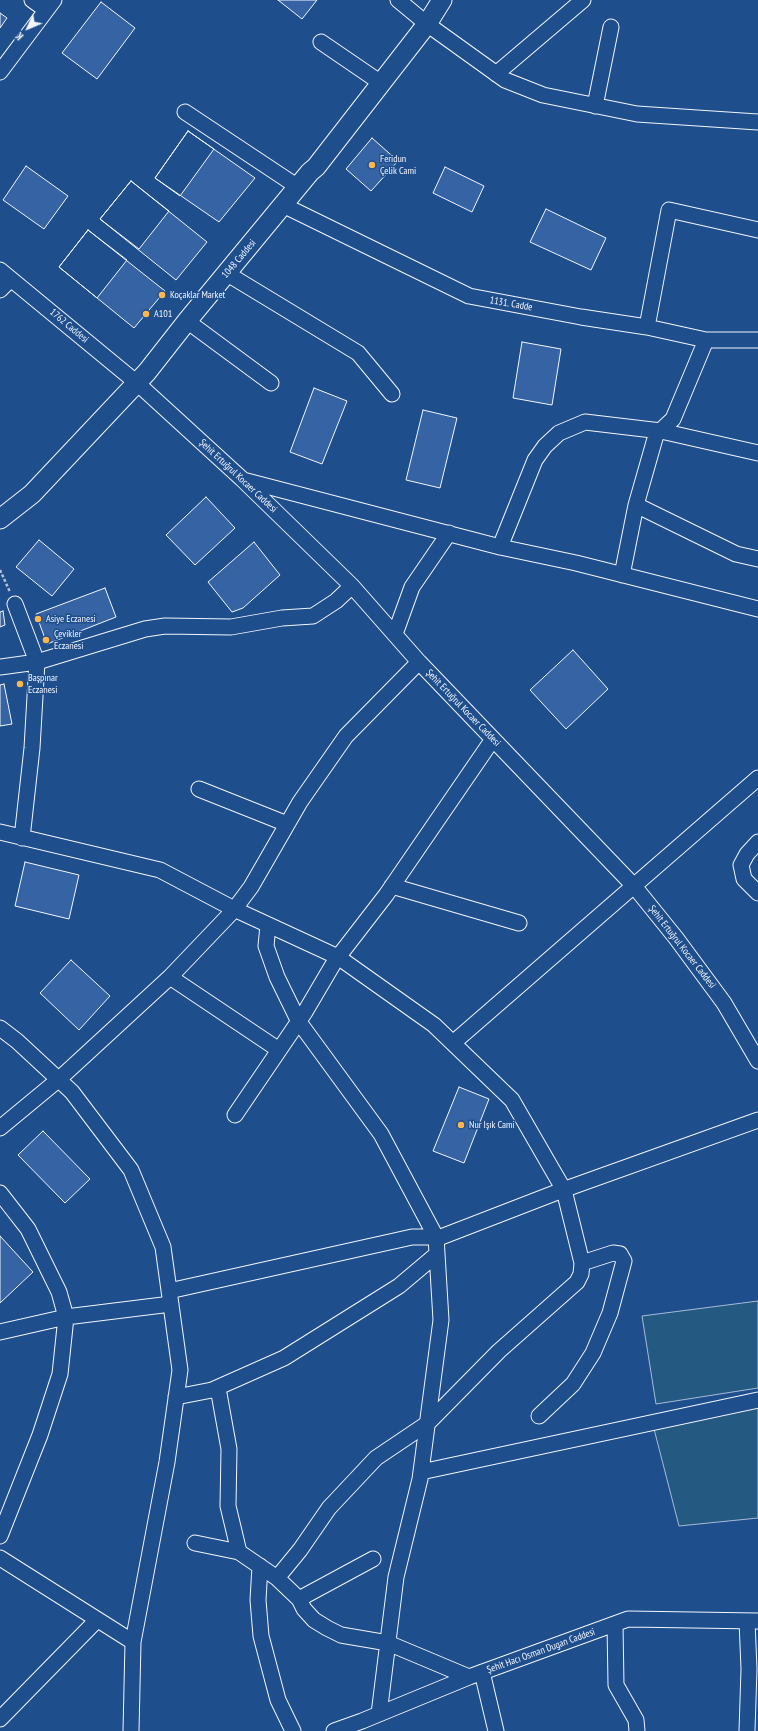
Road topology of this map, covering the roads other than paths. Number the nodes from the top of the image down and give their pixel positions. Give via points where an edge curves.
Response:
1 (32, 0) edge
2 (398, 0) edge
3 (442, 0) edge
4 (583, 0) edge
5 (50, 5) edge
6 (427, 24) junction
7 (611, 28) dead end
8 (321, 42) dead end
9 (0, 72) edge
10 (496, 74) junction
11 (381, 83) junction
12 (595, 106) junction
13 (185, 112) dead end
14 (758, 122) edge
15 (298, 187) junction
16 (283, 205) junction
17 (758, 230) edge
18 (226, 273) junction
19 (6, 274) edge
20 (0, 290) edge
21 (186, 322) junction
22 (647, 327) junction
23 (706, 340) junction
24 (758, 340) edge
25 (137, 383) junction
26 (271, 383) dead end
27 (392, 394) dead end
28 (661, 431) junction
29 (758, 453) edge
30 (242, 479) junction
31 (636, 505) junction
32 (0, 519) edge
33 (449, 533) junction
34 (500, 547) junction
35 (758, 559) edge
36 (622, 575) junction
37 (352, 586) junction
38 (15, 604) road end
39 (757, 610) edge
40 (395, 634) junction
41 (37, 662) junction
42 (419, 662) junction
43 (0, 667) edge
44 (493, 739) junction
45 (758, 778) edge
46 (199, 789) dead end
47 (287, 824) junction
48 (0, 832) edge
49 (22, 838) junction
50 (758, 842) edge
51 (392, 886) junction
52 (634, 886) junction
53 (758, 893) edge
54 (234, 909) junction
55 (520, 922) dead end
56 (268, 925) junction
57 (338, 957) junction
58 (170, 978) junction
59 (299, 1022) junction
60 (0, 1028) edge
61 (453, 1043) junction
62 (279, 1050) junction
63 (758, 1061) edge
64 (58, 1080) junction
65 (235, 1115) dead end
66 (758, 1120) edge
67 (0, 1128) edge
68 (564, 1190) junction
69 (0, 1193) edge
70 (436, 1237) junction
71 (437, 1254) junction
72 (582, 1264) junction
73 (170, 1297) junction
74 (66, 1317) junction
75 (0, 1332) edge
76 (218, 1388) junction
77 (176, 1397) junction
78 (758, 1400) edge
79 (539, 1416) dead end
80 (428, 1423) junction
81 (421, 1472) junction
82 (0, 1536) edge
83 (194, 1543) dead end
84 (239, 1552) junction
85 (0, 1558) edge
86 (373, 1559) dead end
87 (260, 1566) junction
88 (277, 1578) junction
89 (300, 1599) junction
90 (97, 1620) junction
91 (752, 1621) edge
92 (615, 1624) junction
93 (134, 1642) junction
94 (388, 1643) junction
95 (476, 1675) junction
96 (379, 1714) junction
97 (0, 1719) edge
98 (339, 1730) edge
99 (131, 1731) edge
100 (293, 1731) edge
101 (496, 1731) edge
102 (637, 1731) edge
103 (747, 1731) edge

1 - 5 street
2 - 6 street
3 - 6 main road, 1048 Caddesi
4 - 10 street
5 - 9 street
6 - 10 street
6 - 11 main road, 1048 Caddesi
7 - 12 street
8 - 11 street
10 - 12 street via 504,80 543,95
11 - 15 main road, 1048 Caddesi
12 - 14 street via 637,114
13 - 15 street
15 - 16 main road, 1048 Caddesi
16 - 18 main road, 1048 Caddesi
16 - 22 street, 1131. Cadde via 469,296
17 - 22 street via 669,210
18 - 21 main road, 1048 Caddesi
18 - 27 street via 358,353
19 - 20 street
19 - 25 street, 1762 Caddesi
21 - 25 main road, 1048 Caddesi
21 - 26 street
22 - 23 street, 1131. Cadde
23 - 24 street, 1131. Cadde
23 - 28 street via 673,419
25 - 30 street, Şehit Ertuğrul Kocaer Caddesi
25 - 32 main road, 1048 Caddesi via 32,494
28 - 29 street
28 - 31 street via 656,435
28 - 34 street via 585,422 559,433 535,460
30 - 33 street
30 - 37 street, Şehit Ertuğrul Kocaer Caddesi
31 - 35 street via 736,554
31 - 36 street
33 - 34 street
33 - 40 street via 412,586
34 - 36 street
36 - 39 street
37 - 40 street, Şehit Ertuğrul Kocaer Caddesi
37 - 41 street via 336,601 313,616 282,618 231,627 165,626 145,629
38 - 41 street
40 - 42 street, Şehit Ertuğrul Kocaer Caddesi
41 - 43 street
41 - 49 street via 32,748
42 - 44 street, Şehit Ertuğrul Kocaer Caddesi
42 - 47 street via 346,736
44 - 51 street
44 - 52 street, Şehit Ertuğrul Kocaer Caddesi
45 - 52 street
46 - 47 street
47 - 54 street via 251,886
48 - 49 street
49 - 54 street via 160,870
50 - 53 street via 741,865 744,879
51 - 55 street
51 - 57 street
52 - 61 street
52 - 63 street, Şehit Ertuğrul Kocaer Caddesi via 724,1003
54 - 56 street
54 - 58 street
56 - 57 street
56 - 59 street via 266,946 277,977
57 - 59 street
57 - 61 street via 434,1025
58 - 62 street
58 - 64 street
59 - 62 street
59 - 70 street via 381,1134
60 - 64 street
61 - 68 street via 512,1100
62 - 65 street
64 - 67 street
64 - 73 street via 72,1092 131,1170 163,1247
66 - 68 street
68 - 70 street
68 - 72 street
69 - 74 street via 28,1229 59,1292
70 - 71 street
70 - 73 street via 412,1237
71 - 76 street via 399,1286 284,1358
71 - 80 street via 441,1320
72 - 79 street via 613,1253 620,1254 624,1261 610,1313 594,1353 573,1384
72 - 80 street via 577,1282 499,1352
73 - 74 street
73 - 77 street via 180,1370
74 - 75 street
74 - 82 street via 60,1374 40,1436
76 - 77 street
76 - 84 street via 229,1448 228,1506
77 - 93 street via 167,1462
78 - 81 street
80 - 81 street
80 - 88 street via 376,1458 329,1508
81 - 94 street via 396,1577
83 - 84 street
84 - 87 street
85 - 90 street
86 - 89 street
87 - 88 street
87 - 100 street via 258,1600 261,1636 278,1700
88 - 89 street
89 - 94 street via 304,1609 314,1620 327,1628 341,1635
90 - 93 street
90 - 97 street
91 - 92 street, Şehit Hacı Osman Dugan Caddesi via 628,1619
91 - 103 street
92 - 95 street, Şehit Hacı Osman Dugan Caddesi
92 - 102 street via 616,1686 636,1720
93 - 99 street
94 - 95 street
94 - 96 street
95 - 96 street, Şehit Hacı Osman Dugan Caddesi
95 - 101 street
96 - 98 street, Şehit Hacı Osman Dugan Caddesi

